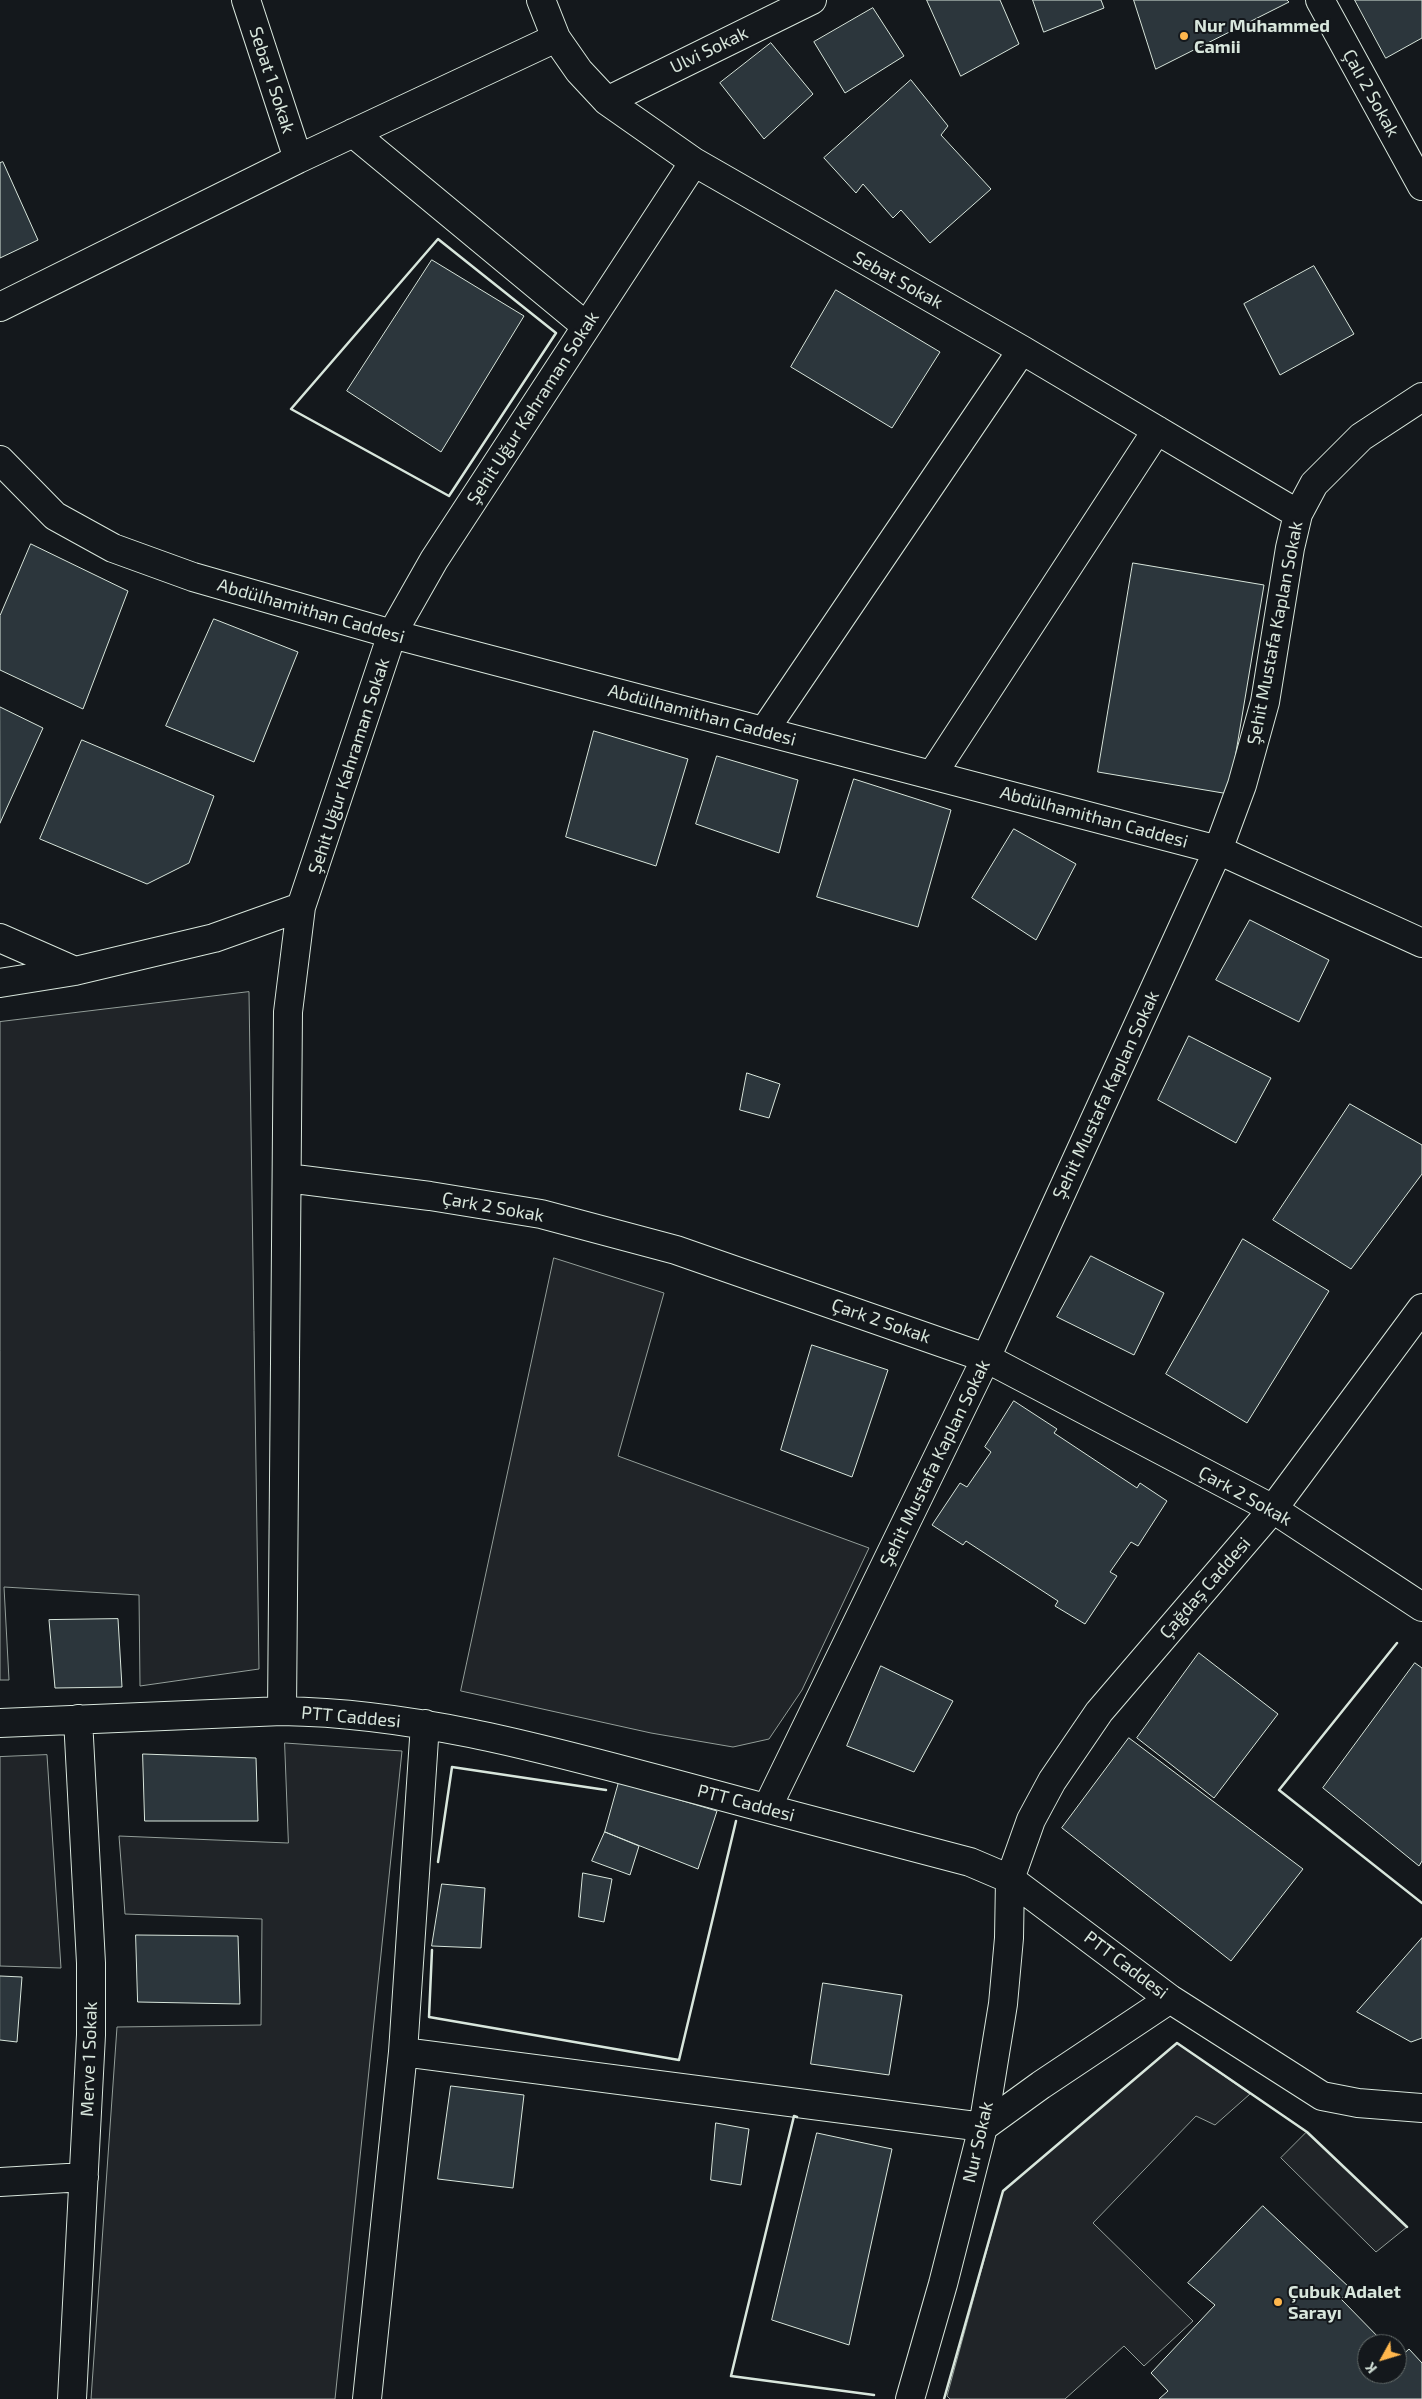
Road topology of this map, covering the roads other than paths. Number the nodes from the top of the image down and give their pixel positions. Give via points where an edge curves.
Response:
1 (246, 0) edge
2 (541, 0) edge
3 (812, 0) edge
4 (1320, 0) edge
5 (556, 38) junction
6 (608, 101) junction
7 (354, 133) junction
8 (298, 159) junction
9 (694, 162) junction
10 (1422, 186) edge
11 (0, 307) edge
12 (586, 326) junction
13 (1022, 350) junction
14 (1422, 398) edge
15 (1157, 430) junction
16 (0, 460) edge
17 (0, 485) edge
18 (1298, 514) junction
19 (55, 516) junction
20 (392, 634) junction
21 (764, 732) junction
22 (932, 775) junction
23 (1218, 850) junction
24 (301, 907) junction
25 (0, 938) edge
26 (1422, 943) edge
27 (75, 970) junction
28 (0, 983) edge
29 (287, 1178) junction
30 (1422, 1308) edge
31 (986, 1358) junction
32 (1273, 1509) junction
33 (1422, 1607) edge
34 (282, 1711) junction
35 (78, 1719) junction
36 (0, 1723) edge
37 (425, 1724) junction
38 (766, 1808) junction
39 (1010, 1879) junction
40 (1170, 1999) junction
41 (403, 2052) junction
42 (1422, 2108) edge
43 (983, 2127) junction
44 (84, 2177) junction
45 (0, 2182) edge
46 (72, 2399) edge
47 (367, 2399) edge
48 (910, 2399) edge

1 - 8 street, Sebat 1 Sokak
2 - 5 street, Sebat Sokak
3 - 6 street, Ulvi Sokak
4 - 10 street, Çalı 2 Sokak
5 - 6 street, Sebat Sokak via 579,71
5 - 7 street
6 - 9 street, Sebat Sokak
7 - 8 street
7 - 12 street
8 - 11 street
9 - 12 street, Şehit Uğur Kahraman Sokak
9 - 13 street, Sebat Sokak
12 - 20 street, Şehit Uğur Kahraman Sokak via 434,560
13 - 15 street, Sebat Sokak
13 - 21 street
14 - 18 street, Şehit Mustafa Kaplan Sokak via 1361,437 1314,484
15 - 18 street, Sebat Sokak
15 - 22 street
16 - 19 street, Abdülhamithan Caddesi
17 - 19 street
18 - 23 street, Şehit Mustafa Kaplan Sokak via 1265,702 1242,785
19 - 20 street, Abdülhamithan Caddesi via 113,548 193,577
20 - 21 street, Abdülhamithan Caddesi
20 - 24 street, Şehit Uğur Kahraman Sokak
21 - 22 street, Abdülhamithan Caddesi
22 - 23 street, Abdülhamithan Caddesi
23 - 26 street, Abdülhamithan Caddesi
23 - 31 street, Şehit Mustafa Kaplan Sokak
24 - 27 street via 214,938
24 - 29 street, Şehit Uğur Kahraman Sokak via 288,1012
25 - 27 street
27 - 28 street
29 - 31 street, Çark 2 Sokak via 541,1214 676,1250
29 - 34 street, Şehit Uğur Kahraman Sokak
30 - 32 street, Çağdaş Caddesi
31 - 32 street, Çark 2 Sokak
31 - 38 street, Şehit Mustafa Kaplan Sokak
32 - 33 street, Çark 2 Sokak
32 - 39 street, Çağdaş Caddesi via 1099,1712 1052,1781 1031,1820
34 - 35 street, PTT Caddesi
34 - 37 street, PTT Caddesi
35 - 36 street, PTT Caddesi
35 - 44 street, Merve 1 Sokak via 91,1963
37 - 38 street, PTT Caddesi via 517,1741
37 - 41 street
38 - 39 street, PTT Caddesi via 970,1862
39 - 40 street, PTT Caddesi
39 - 43 street, Nur Sokak via 1003,2004
40 - 42 street, PTT Caddesi via 1322,2096 1358,2103
40 - 43 street
41 - 43 street
41 - 47 street
43 - 48 street, Nur Sokak
44 - 45 street
44 - 46 street, Merve 1 Sokak

